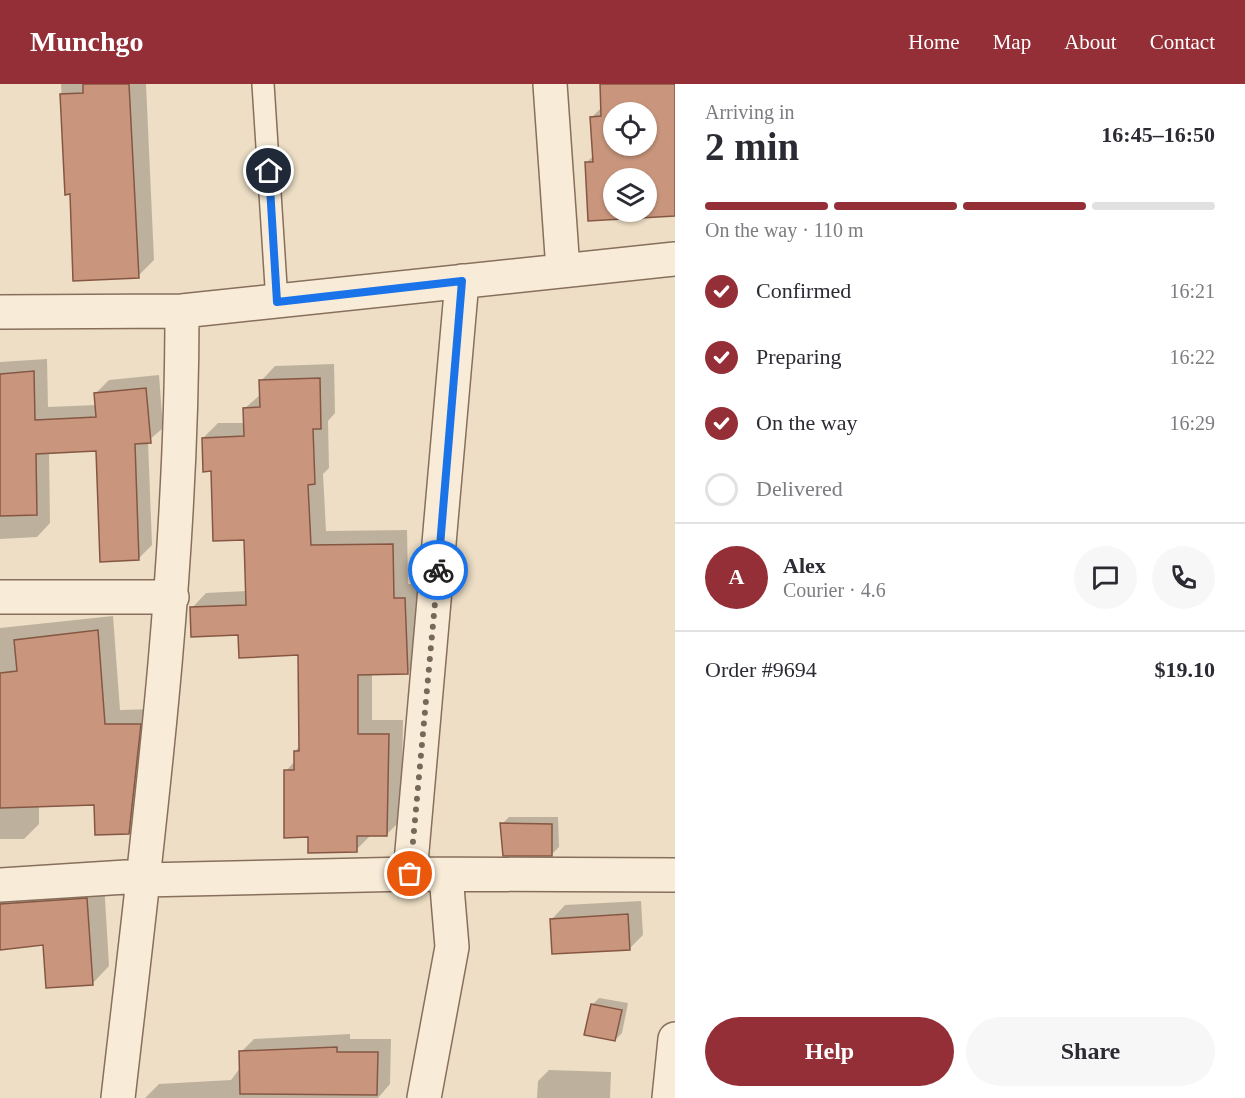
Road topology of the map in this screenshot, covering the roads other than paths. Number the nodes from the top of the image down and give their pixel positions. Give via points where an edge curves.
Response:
1 (263, 84) edge
2 (550, 84) edge
3 (675, 259) edge
4 (563, 270) junction
5 (462, 281) junction
6 (277, 302) junction
7 (182, 311) junction
8 (0, 312) edge
9 (0, 597) edge
10 (172, 597) junction
11 (410, 874) junction
12 (446, 875) junction
13 (675, 875) edge
14 (143, 880) junction
15 (0, 885) edge
16 (675, 1039) edge
17 (118, 1098) edge
18 (424, 1098) edge
19 (669, 1098) edge

1 - 6 lane
2 - 4 street
3 - 4 street
4 - 5 street
5 - 6 street
5 - 11 street
6 - 7 street
7 - 8 street
7 - 10 street via 182,404
9 - 10 street
10 - 14 street
11 - 12 street
11 - 14 street
12 - 13 street
12 - 18 street via 452,946
14 - 15 street via 126,877
14 - 17 street
16 - 19 street

